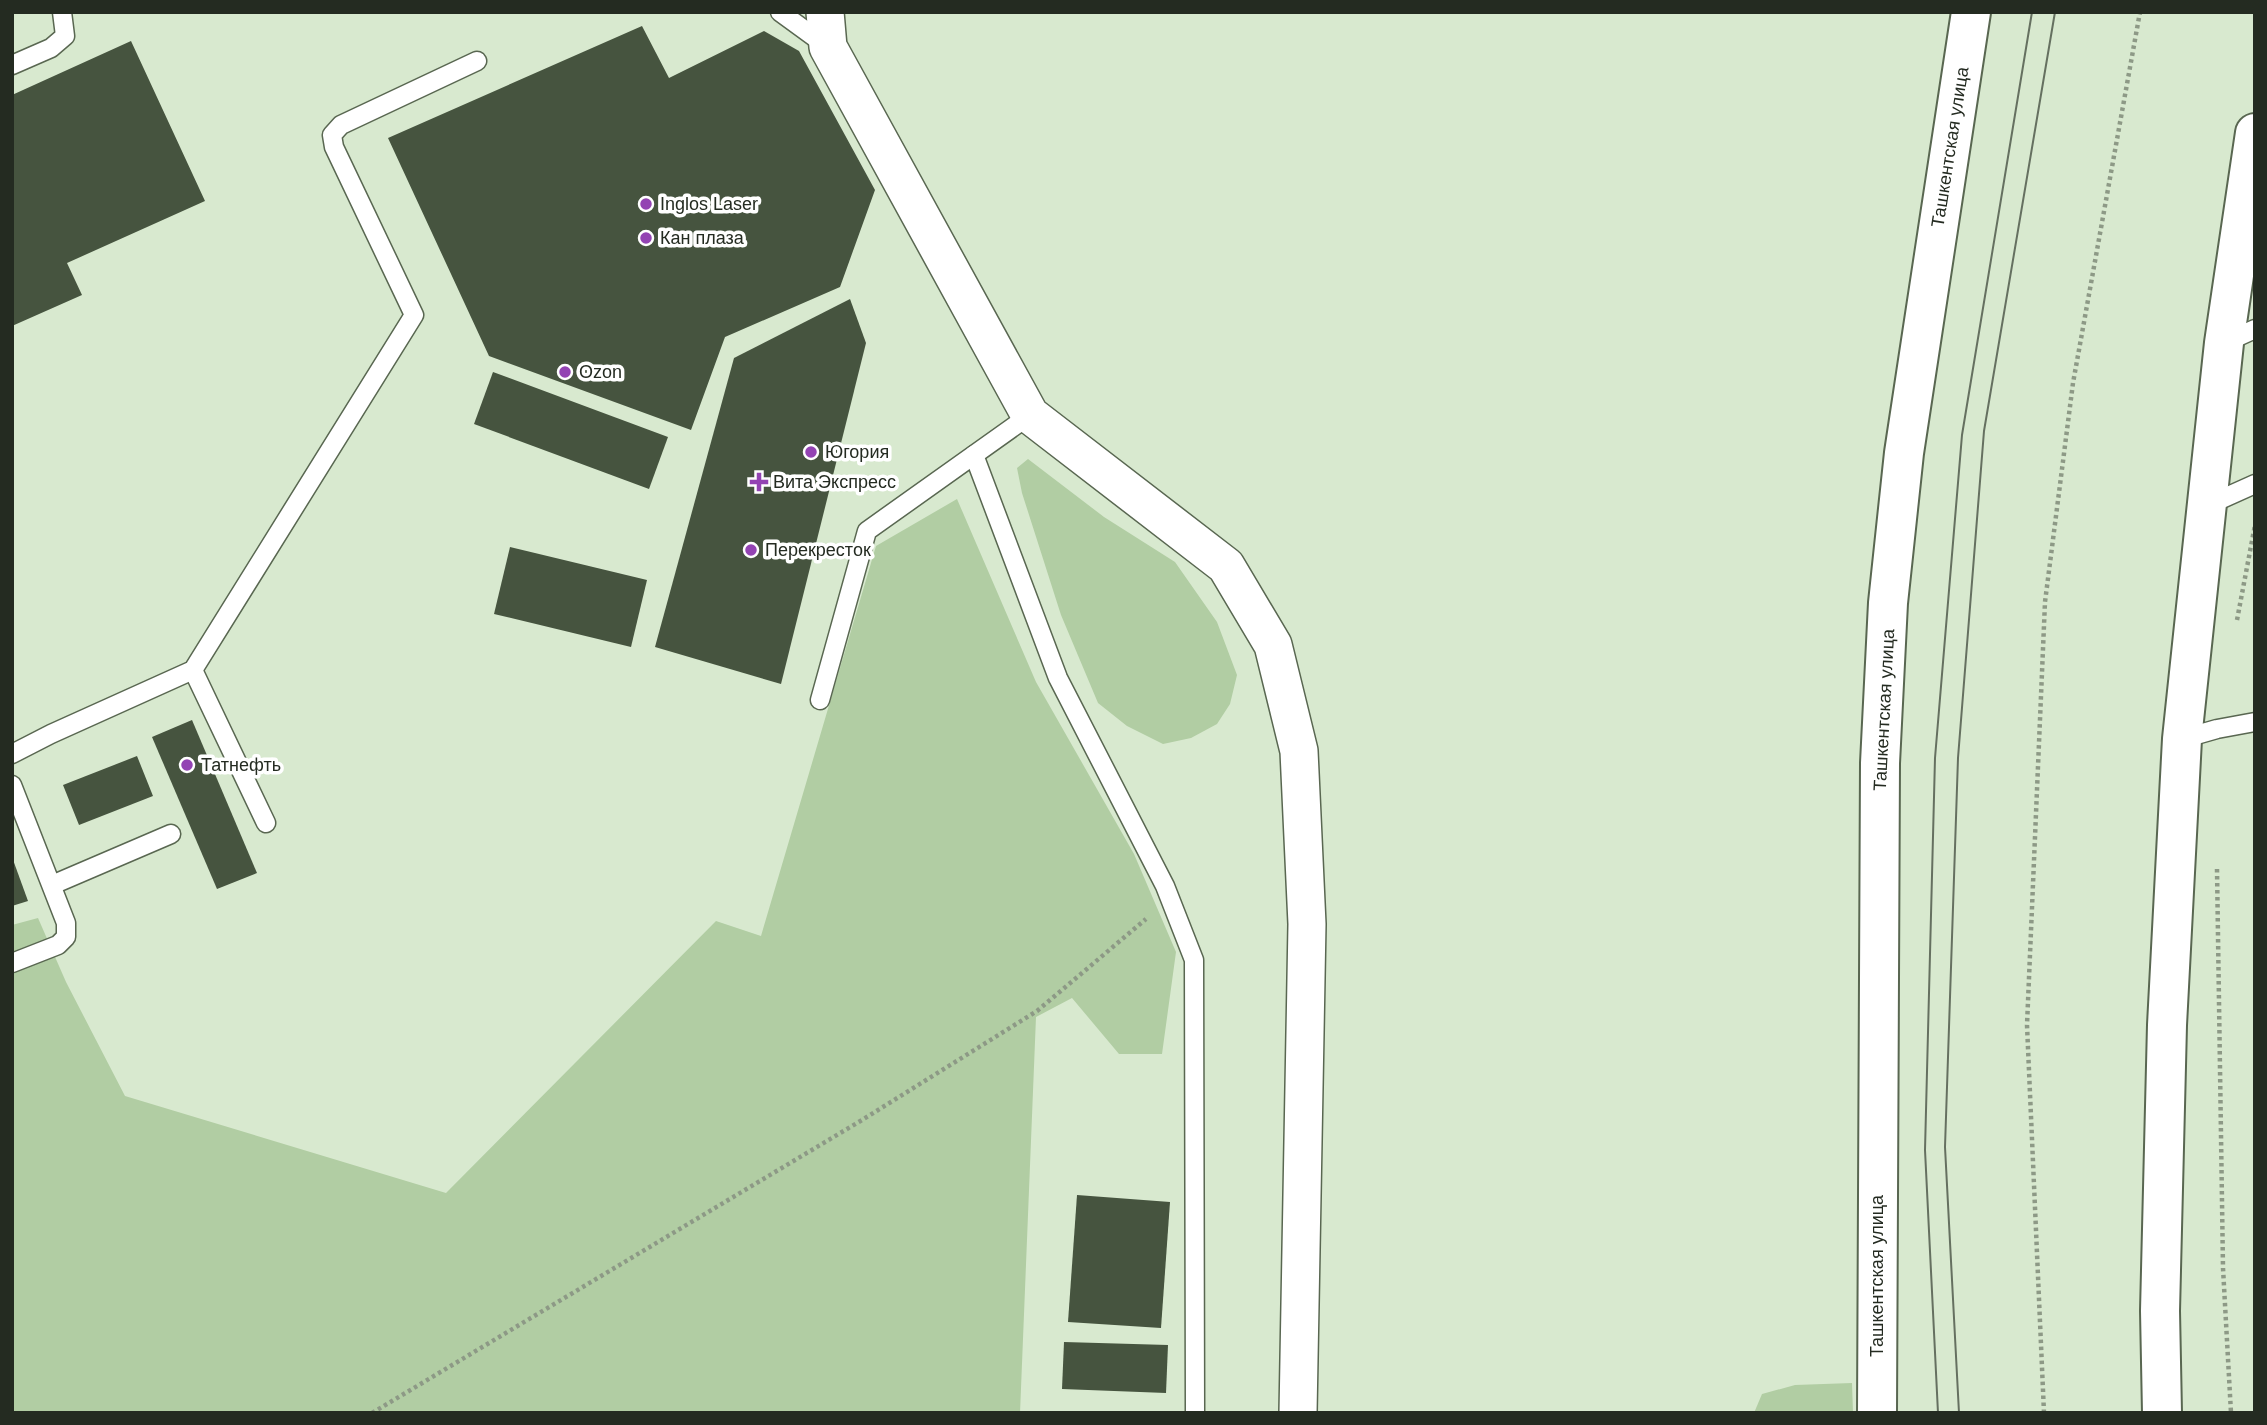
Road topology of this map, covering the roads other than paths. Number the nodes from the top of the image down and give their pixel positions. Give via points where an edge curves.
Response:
1 (62, 12) edge
2 (780, 12) edge
3 (1971, 12) edge
4 (827, 30) edge
5 (477, 61) dead end
6 (12, 65) edge
7 (2255, 133) edge
8 (2251, 187) edge
9 (2240, 336) edge
10 (1030, 415) junction
11 (974, 455) junction
12 (2255, 484) edge
13 (2206, 506) junction
14 (192, 670) junction
15 (820, 700) dead end
16 (2255, 722) edge
17 (2182, 739) junction
18 (12, 754) edge
19 (12, 785) edge
20 (265, 824) dead end
21 (171, 834) dead end
22 (52, 885) junction
23 (12, 964) edge
24 (1195, 1413) edge
25 (1298, 1413) edge
26 (1877, 1413) edge
27 (2162, 1413) edge

1 - 6 lane via 65,36 51,48
2 - 4 lane
3 - 26 main road, Ташкентская улица via 1904,453 1888,603 1880,763
4 - 10 street
5 - 14 lane via 341,125 332,135 414,315
7 - 8 main road
8 - 9 main road
9 - 13 main road
10 - 11 lane
10 - 25 street via 1226,566 1273,645 1299,751 1307,924
11 - 15 lane via 867,531
11 - 24 lane via 1058,678 1170,899 1194,960
12 - 13 lane
13 - 17 main road
14 - 18 lane
14 - 20 lane
16 - 17 lane
17 - 27 main road via 2167,1025
19 - 22 lane
21 - 22 lane
22 - 23 lane via 66,923 66,937 58,945

